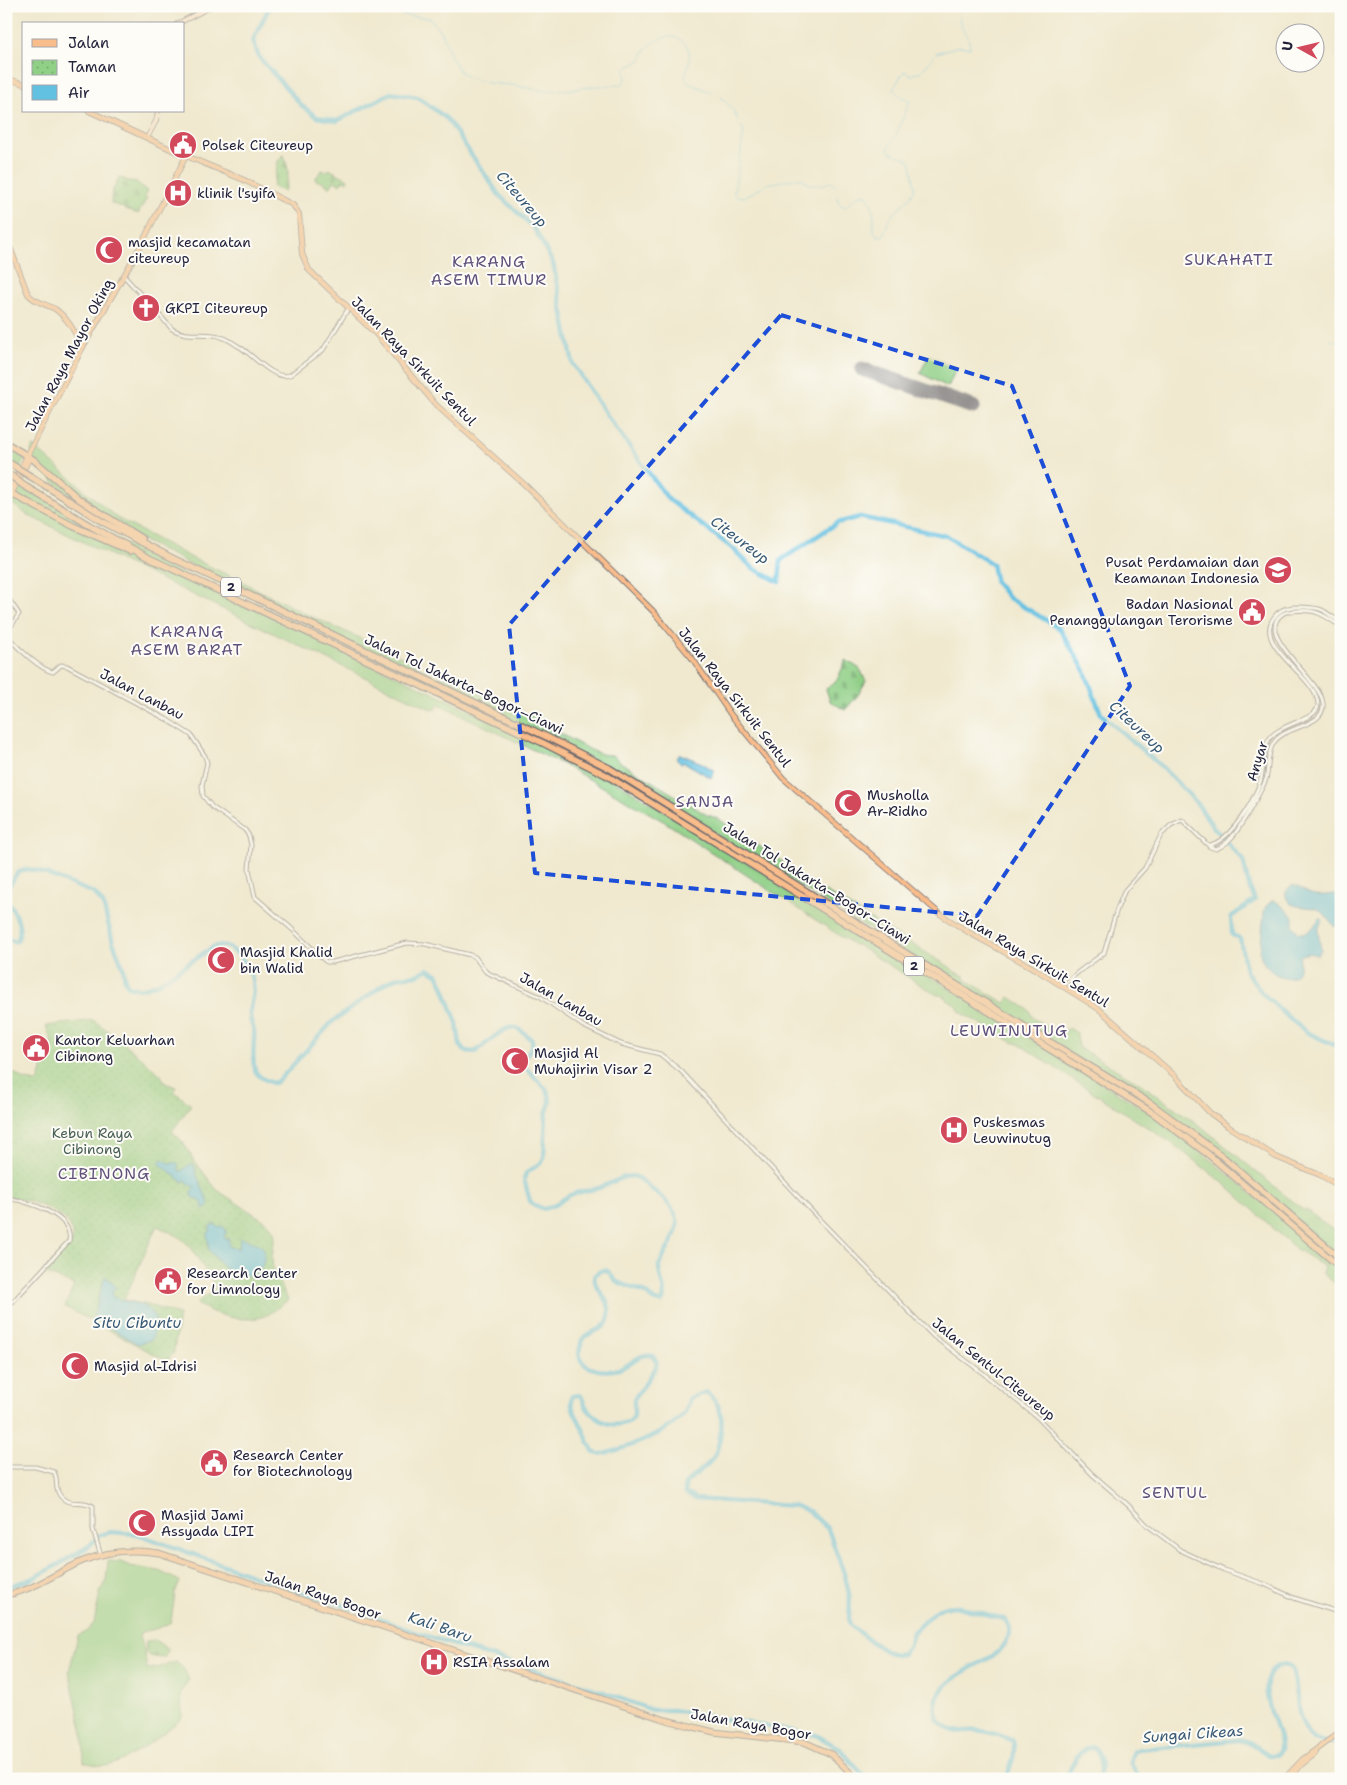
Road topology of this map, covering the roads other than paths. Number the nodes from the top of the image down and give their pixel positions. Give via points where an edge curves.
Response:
1 (212, 6) edge
2 (181, 22) edge
3 (6, 78) edge
4 (22, 83) edge
5 (91, 112) edge
6 (158, 112) edge
7 (147, 138) junction
8 (179, 153) junction
9 (186, 156) junction
10 (182, 162) junction
11 (6, 237) edge
12 (124, 276) junction
13 (348, 309) junction
14 (83, 347) junction
15 (6, 443) edge
16 (31, 455) junction
17 (6, 461) edge
18 (8, 474) edge
19 (8, 494) edge
20 (6, 505) edge
21 (153, 548) junction
22 (149, 558) junction
23 (6, 595) edge
24 (1286, 610) junction
25 (1325, 614) junction
26 (1341, 622) edge
27 (1341, 626) edge
28 (1293, 660) junction
29 (1289, 663) junction
30 (1208, 845) junction
31 (1063, 986) junction
32 (602, 1036) joint
33 (1341, 1187) edge
34 (6, 1198) edge
35 (1341, 1259) edge
36 (1341, 1268) edge
37 (6, 1309) edge
38 (6, 1467) edge
39 (101, 1556) junction
40 (231, 1577) junction
41 (6, 1597) edge
42 (1341, 1613) edge
43 (1341, 1733) edge
44 (1315, 1752) junction
45 (855, 1779) edge
46 (1284, 1779) edge
47 (1290, 1779) edge

1 - 2 main road
3 - 4 main road
5 - 7 main road, Jalan Raya Sirkuit Sentul
6 - 7 main road
7 - 8 main road, Jalan Raya Sirkuit Sentul
8 - 9 main road, Jalan Raya Sirkuit Sentul
8 - 10 main road
9 - 10 main road, Jalan Raya Mayor Oking
9 - 13 main road, Jalan Raya Sirkuit Sentul via 293,205 300,218 305,263
10 - 12 main road, Jalan Raya Mayor Oking
11 - 14 main road via 29,296 63,316
12 - 13 street via 172,329 223,338 244,349 269,370 285,376 323,350
12 - 14 main road, Jalan Raya Mayor Oking
13 - 31 main road, Jalan Raya Sirkuit Sentul via 374,333 440,409 525,485 655,614 692,658 731,715 787,782 940,914
14 - 16 main road, Jalan Raya Mayor Oking
15 - 16 highway
16 - 19 main road, Jalan Raya Mayor Oking
16 - 21 highway via 79,499
17 - 21 highway, Jalan Tol Jakarta–Bogor–Ciawi / 2, bridge via 90,514
18 - 22 highway, Jalan Tol Jakarta–Bogor–Ciawi / 2, bridge
19 - 20 main road, Jalan Raya Mayor Oking
19 - 22 highway
21 - 35 highway, Jalan Tol Jakarta–Bogor–Ciawi / 2 via 609,768 1136,1094 1222,1156
22 - 36 highway, Jalan Tol Jakarta–Bogor–Ciawi / 2 via 606,775 1132,1099 1209,1155
23 - 32 street, Jalan Lanbau via 19,614 11,626 10,639 46,670 53,672 64,665 191,735 207,763 203,796 249,836 249,869 255,897 324,960 333,962 407,943 470,955 486,972 534,993
24 - 25 street
24 - 28 street, Anyar via 1276,621 1275,630
24 - 29 street, Anyar via 1272,620 1270,632 1278,650
25 - 26 street
25 - 27 street
28 - 29 street
28 - 30 street, Anyar via 1319,691 1322,712 1316,720 1287,731 1274,740 1265,782 1232,838 1216,849
29 - 30 street, Anyar via 1315,693 1318,710 1280,729 1269,740 1259,784 1230,833
30 - 31 street via 1182,820 1166,829 1145,868 1124,890 1104,953
31 - 33 main road, Jalan Raya Sirkuit Sentul via 1106,1015 1174,1075 1218,1120 1276,1157
32 - 42 street, Jalan Sentul-Citeureup via 660,1054 672,1062 933,1336 1037,1417 1146,1525 1180,1550 1224,1570
34 - 37 street via 44,1208 59,1219 70,1234 69,1241
38 - 39 street via 36,1467 54,1472 64,1500 93,1506 94,1533
39 - 40 highway, Jalan Raya Bogor via 120,1552 159,1553
39 - 41 highway, Jalan Raya Bogor via 82,1561 32,1588
40 - 41 highway, Jalan Raya Bogor via 158,1556 120,1555 84,1564 33,1591
40 - 45 highway, Jalan Raya Bogor via 378,1629 666,1722 713,1735 803,1745 829,1756
43 - 44 main road
44 - 46 main road via 1296,1765
44 - 47 main road

